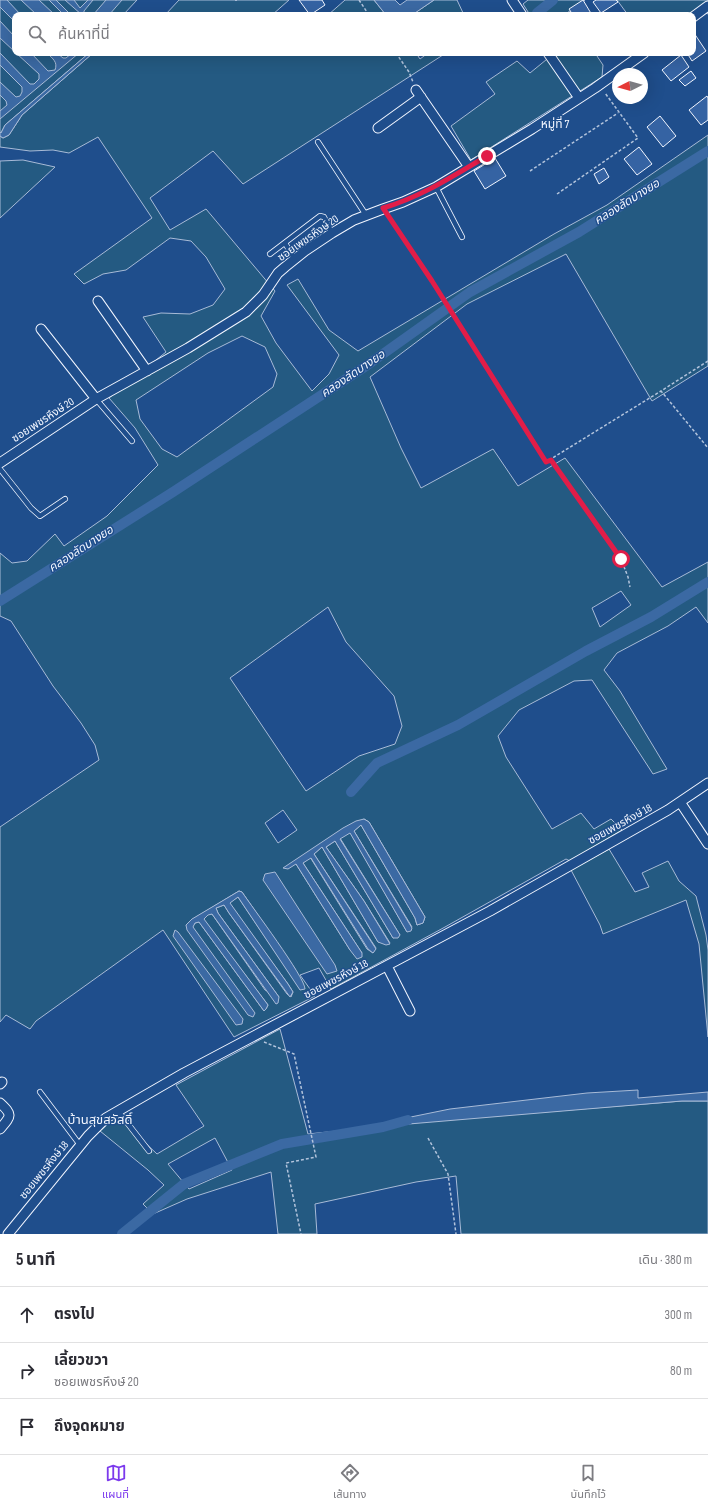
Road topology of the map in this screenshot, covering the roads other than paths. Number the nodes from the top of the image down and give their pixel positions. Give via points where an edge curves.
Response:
1 (512, 0) edge
2 (708, 6) edge
3 (520, 12) edge
4 (696, 15) edge
5 (550, 56) edge
6 (640, 56) edge
7 (579, 98) junction
8 (378, 128) dead end
9 (318, 142) dead end
10 (469, 167) junction
11 (436, 187) junction
12 (366, 215) junction
13 (332, 233) junction
14 (462, 238) dead end
15 (285, 243) junction
16 (270, 254) dead end
17 (295, 260) junction
18 (98, 301) dead end
19 (41, 329) dead end
20 (148, 371) junction
21 (96, 399) junction
22 (132, 441) dead end
23 (0, 463) edge
24 (0, 469) edge
25 (65, 499) dead end
26 (708, 783) edge
27 (680, 802) junction
28 (708, 844) edge
29 (387, 966) junction
30 (410, 1011) dead end
31 (40, 1092) dead end
32 (0, 1103) edge
33 (118, 1111) junction
34 (0, 1129) edge
35 (80, 1145) junction
36 (149, 1151) dead end
37 (8, 1234) edge

1 - 3 street
2 - 4 street
5 - 7 street
6 - 7 street, ซอยเพชรหึงษ์ 20
7 - 10 street, ซอยเพชรหึงษ์ 20
8 - 10 street via 419,94
9 - 12 lane
10 - 11 street, ซอยเพชรหึงษ์ 20
11 - 12 street, ซอยเพชรหึงษ์ 20
11 - 14 lane
12 - 13 street, ซอยเพชรหึงษ์ 20
13 - 15 lane via 324,217 320,216
13 - 17 street, ซอยเพชรหึงษ์ 20
15 - 16 lane
15 - 17 lane
17 - 20 street, ซอยเพชรหึงษ์ 20 via 278,274 263,295 246,312
18 - 20 street
19 - 21 street
20 - 21 street, ซอยเพชรหึงษ์ 20
21 - 22 lane
21 - 23 street, ซอยเพชรหึงษ์ 20
24 - 25 lane via 40,516
26 - 27 street, ซอยเพชรหึงษ์ 18
27 - 28 street
27 - 29 street, ซอยเพชรหึงษ์ 18
29 - 30 street
29 - 33 street, ซอยเพชรหึงษ์ 18 via 184,1073
31 - 35 lane
32 - 34 street via 10,1115
33 - 35 street, ซอยเพชรหึงษ์ 18 via 99,1124
33 - 36 lane
35 - 37 street, ซอยเพชรหึงษ์ 18

